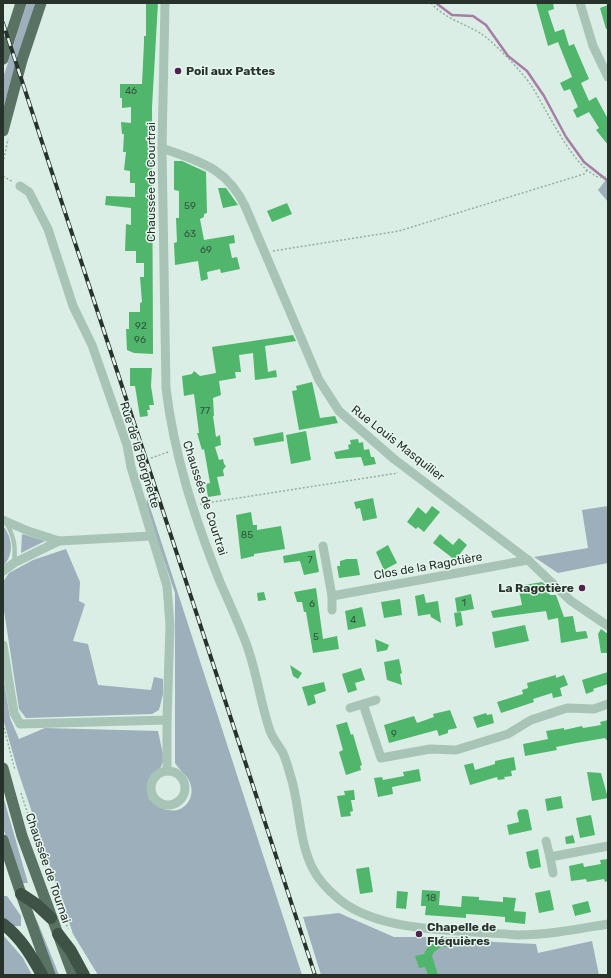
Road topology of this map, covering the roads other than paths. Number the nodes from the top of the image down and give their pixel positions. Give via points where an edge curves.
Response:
1 (21, 3) edge
2 (41, 3) edge
3 (165, 3) edge
4 (580, 3) edge
5 (3, 59) edge
6 (608, 77) edge
7 (3, 130) edge
8 (162, 148) junction
9 (20, 186) road end
10 (4, 521) edge
11 (151, 536) junction
12 (59, 541) junction
13 (323, 546) dead end
14 (528, 560) junction
15 (14, 563) junction
16 (3, 571) edge
17 (332, 596) junction
18 (332, 610) dead end
19 (608, 626) edge
20 (3, 645) edge
21 (376, 700) dead end
22 (363, 704) junction
23 (608, 704) edge
24 (350, 708) dead end
25 (167, 720) junction
26 (3, 768) edge
27 (167, 771) dead end
28 (3, 840) edge
29 (546, 842) dead end
30 (608, 846) edge
31 (550, 857) junction
32 (553, 873) dead end
33 (21, 894) junction
34 (57, 918) junction
35 (3, 924) edge
36 (608, 924) edge
37 (58, 934) junction
38 (42, 975) edge
39 (50, 975) edge
40 (73, 975) edge
41 (84, 975) edge

1 - 5 main road
2 - 7 main road
3 - 8 street, Chaussée de Courtrai
4 - 6 street via 593,46
8 - 14 street, Rue Louis Masquilier via 210,166 227,179 241,198 319,380 331,402 368,438
8 - 36 street, Chaussée de Courtrai via 166,388 170,427 192,505 256,671 264,714 291,776 312,868 329,891 351,908 361,914 403,925 536,935
9 - 11 street, Rue de la Borgnette via 29,192 48,229 73,306 92,346 127,445
10 - 12 street
10 - 15 lane via 12,533 15,544
11 - 12 street
11 - 25 street, Rue de la Borgnette via 167,586 170,625
12 - 15 street
13 - 17 street
14 - 17 street, Clos de la Ragotière
14 - 19 street, Rue Louis Masquilier via 571,601
15 - 16 street
17 - 18 street
20 - 25 street via 14,713 20,724
21 - 22 street
22 - 23 street via 381,758 430,749 456,750 508,734 530,720 568,708 594,709
22 - 24 street
25 - 27 street, Rue de la Borgnette
26 - 34 main road, Chaussée de Tournai via 22,836
28 - 33 main road
29 - 31 street
30 - 31 street
31 - 32 street
33 - 34 highway
33 - 39 main road
34 - 37 main road, Chaussée de Tournai
35 - 38 highway via 29,951
37 - 40 main road, Chaussée de Tournai
37 - 41 highway

